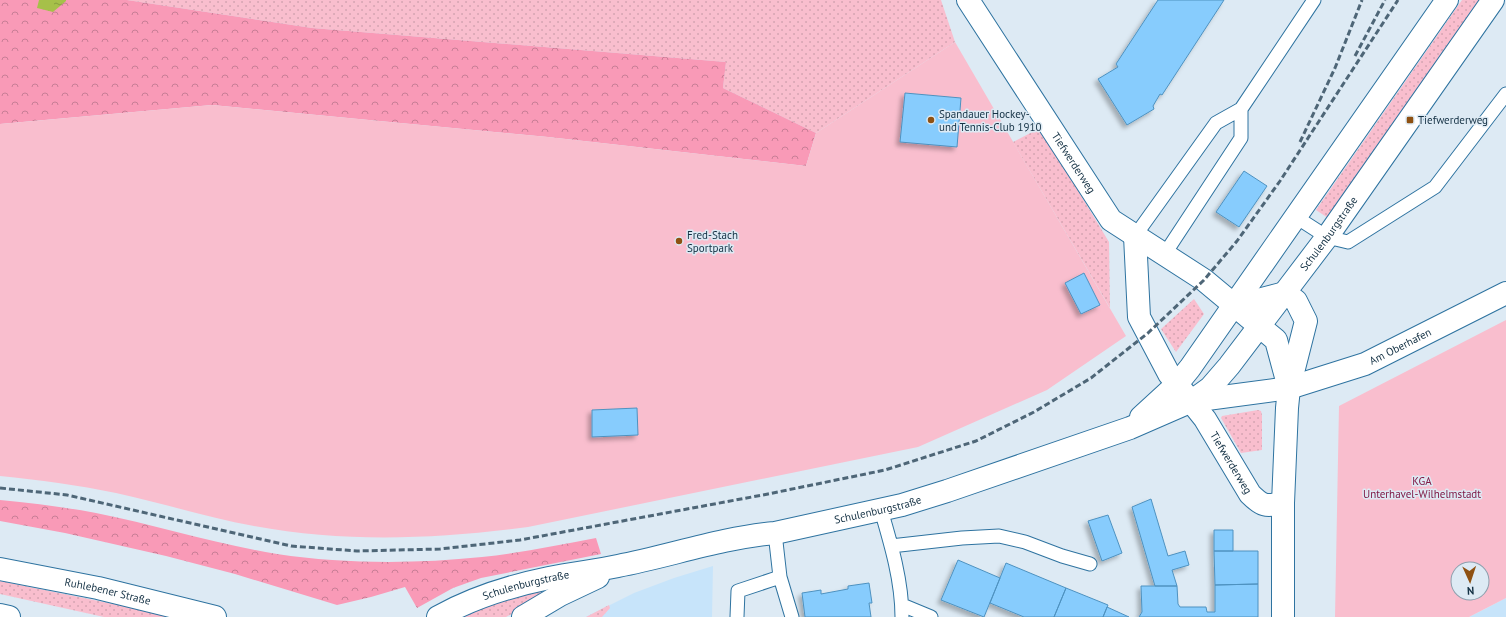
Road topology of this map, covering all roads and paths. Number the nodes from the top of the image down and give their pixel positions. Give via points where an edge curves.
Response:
1 (968, 0) edge
2 (1314, 0) edge
3 (1447, 0) edge
4 (1493, 0) edge
5 (1506, 94) edge
6 (1241, 108) junction
7 (1296, 217) junction
8 (1135, 236) junction
9 (1328, 237) junction
10 (1164, 255) junction
11 (1285, 293) junction
12 (1506, 293) edge
13 (1235, 306) junction
14 (1260, 327) junction
15 (1177, 384) junction
16 (1289, 388) junction
17 (1192, 401) junction
18 (1130, 428) junction
19 (1283, 503) junction
20 (881, 510) junction
21 (775, 533) junction
22 (891, 546) junction
23 (1090, 564) dead end
24 (618, 566) junction
25 (0, 569) edge
26 (780, 577) junction
27 (902, 611) edge
28 (0, 615) edge
29 (9, 617) edge
30 (215, 617) edge
31 (438, 617) edge
32 (523, 617) edge
33 (737, 617) edge
34 (792, 617) edge
35 (931, 617) edge
36 (1283, 617) edge

1 - 8 street, Tiefwerderweg via 1111,220
2 - 6 lane
3 - 7 street, Schulenburgstraße
4 - 9 street, Schulenburgstraße
5 - 9 lane via 1435,187 1348,242
6 - 8 lane via 1216,124
6 - 10 lane via 1241,138
7 - 9 lane
7 - 13 street, Schulenburgstraße
8 - 10 street, Tiefwerderweg
8 - 15 street, Tiefwerderweg via 1139,316 1169,374
9 - 11 street, Schulenburgstraße
10 - 13 street, Tiefwerderweg via 1204,280
11 - 13 street
11 - 14 street, Schulenburgstraße
11 - 16 street, Tiefwerderweg via 1296,301 1306,321
12 - 16 street, Am Oberhafen via 1365,364
13 - 14 street, Tiefwerderweg
13 - 15 street, Schulenburgstraße
14 - 16 street, Tiefwerderweg via 1276,340
14 - 17 street, Schulenburgstraße via 1210,388
15 - 17 street, Tiefwerderweg
15 - 18 street, Schulenburgstraße
16 - 17 street
16 - 19 street, Tiefwerderweg
17 - 18 street, Schulenburgstraße
17 - 19 street, Tiefwerderweg via 1250,494 1265,505
18 - 20 street, Schulenburgstraße via 947,491
19 - 36 street, Tiefwerderweg
20 - 21 street, Schulenburgstraße
20 - 22 lane
21 - 24 street, Schulenburgstraße
21 - 26 lane
22 - 23 lane via 999,536
22 - 27 lane via 902,597
24 - 31 street, Schulenburgstraße via 549,578 487,594 460,604
24 - 32 street, Schulenburgstraße
25 - 30 street, Ruhlebener Straße via 98,588
26 - 33 lane via 738,591
26 - 34 lane
27 - 35 lane
28 - 29 street

